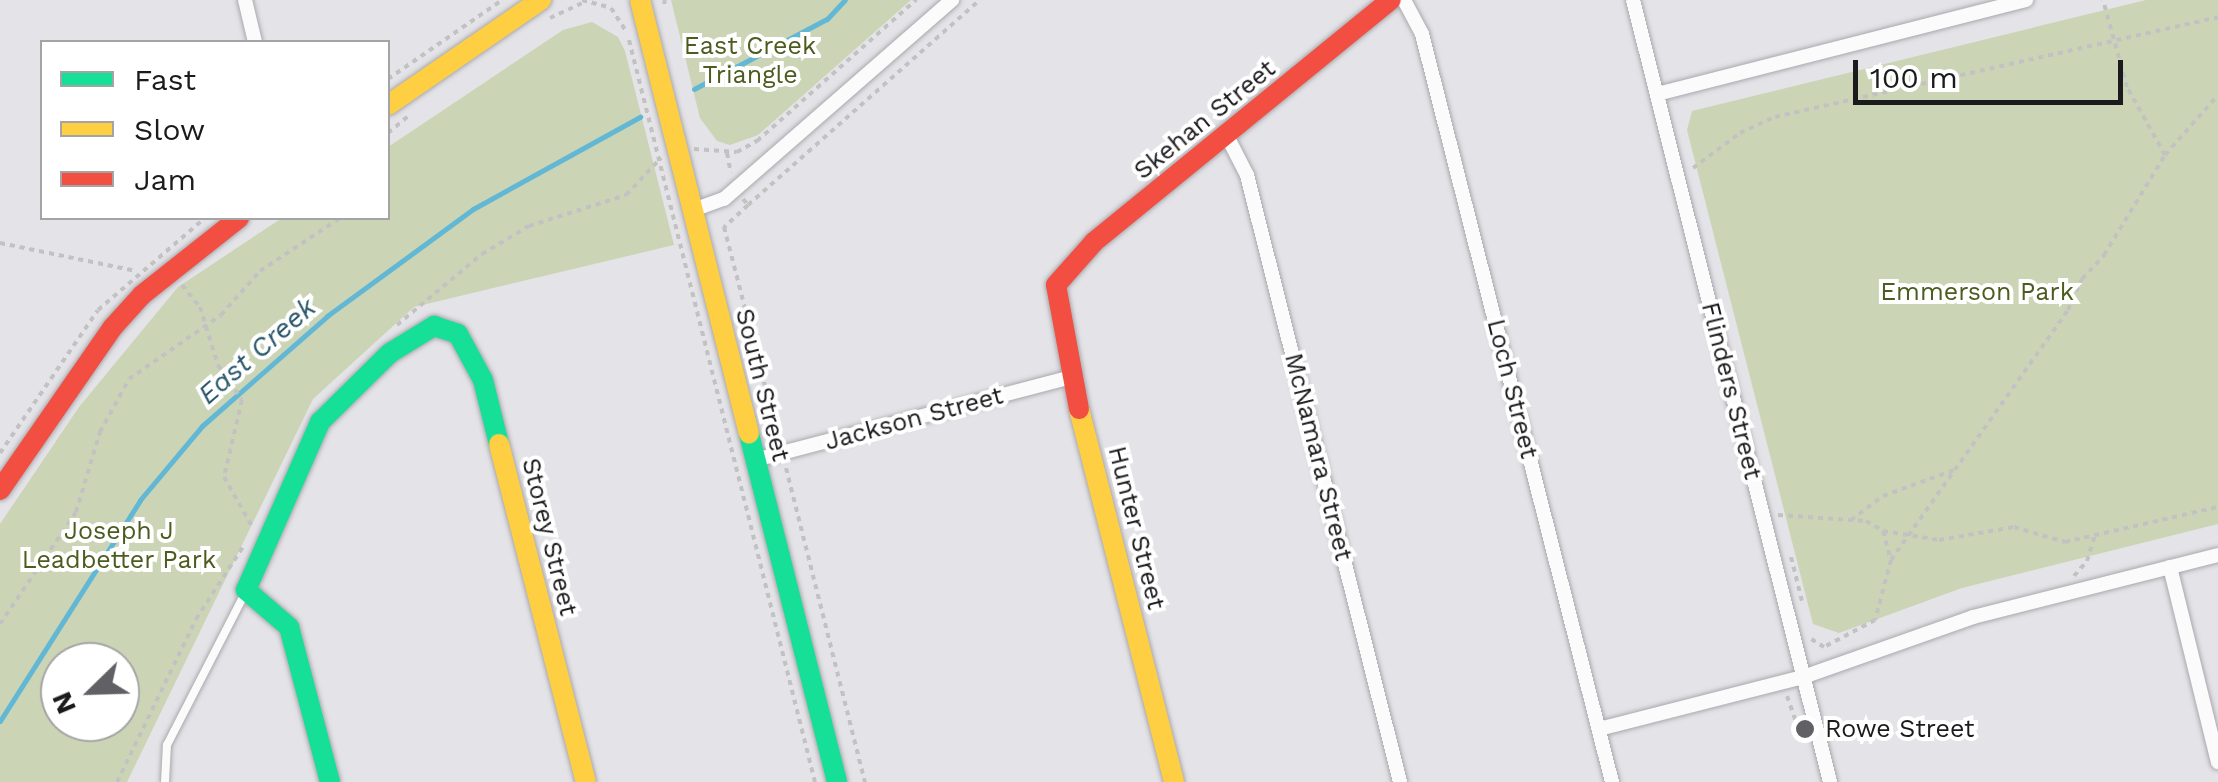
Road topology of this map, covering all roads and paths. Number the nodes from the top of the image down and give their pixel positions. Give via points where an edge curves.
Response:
1 (245, 0) edge
2 (502, 0) edge
3 (541, 0) edge
4 (582, 0) edge
5 (640, 0) edge
6 (916, 0) edge
7 (952, 0) edge
8 (980, 0) edge
9 (1392, 0) edge
10 (1404, 0) edge
11 (1633, 0) edge
12 (2026, 0) edge
13 (2103, 0) edge
14 (2218, 17) edge
15 (2116, 38) junction
16 (255, 40) edge
17 (390, 79) edge
18 (1657, 94) junction
19 (2218, 95) edge
20 (390, 104) edge
21 (1227, 136) junction
22 (1687, 154) dead end
23 (2165, 155) junction
24 (668, 156) junction
25 (748, 205) dead end
26 (693, 210) junction
27 (235, 220) edge
28 (337, 220) edge
29 (0, 243) edge
30 (136, 271) dead end
31 (170, 271) junction
32 (1056, 285) joint
33 (206, 325) junction
34 (384, 337) dead end
35 (1072, 377) junction
36 (755, 460) junction
37 (1955, 470) junction
38 (0, 490) edge
39 (1776, 496) dead end
40 (2218, 507) edge
41 (262, 511) dead end
42 (1780, 515) junction
43 (1763, 519) junction
44 (1851, 520) junction
45 (253, 528) junction
46 (1784, 531) dead end
47 (1884, 531) junction
48 (2094, 535) junction
49 (1908, 536) junction
50 (1789, 547) dead end
51 (2218, 555) edge
52 (1891, 560) junction
53 (2170, 567) junction
54 (246, 590) junction
55 (2078, 590) junction
56 (1803, 607) dead end
57 (0, 624) edge
58 (1806, 630) dead end
59 (1803, 676) junction
60 (1783, 682) junction
61 (1599, 729) junction
62 (1807, 734) dead end
63 (2218, 762) edge
64 (117, 782) edge
65 (165, 782) edge
66 (330, 782) edge
67 (586, 782) edge
68 (814, 782) edge
69 (837, 782) edge
70 (1174, 782) edge
71 (1400, 782) edge
72 (1612, 782) edge
73 (1830, 782) edge

1 - 16 street
2 - 17 path
3 - 20 street
4 - 24 path via 611,8 626,30
5 - 24 street, South Street
6 - 24 path via 757,141 737,152 703,146
7 - 26 street via 735,189
8 - 25 path
9 - 21 street, Skehan Street
10 - 61 street, Loch Street via 1422,34
11 - 18 street, Flinders Street
12 - 18 street
13 - 15 path
14 - 15 path
15 - 22 path via 1776,117 1740,133 1691,170
15 - 23 path via 2127,86
18 - 43 street, Flinders Street
19 - 23 path
21 - 32 street, Skehan Street via 1094,242
21 - 71 street, McNamara Street via 1247,175
23 - 37 path via 2068,310
24 - 26 street, South Street
24 - 34 path via 626,195 529,226 482,254
24 - 68 path
26 - 36 street, South Street
27 - 31 street
28 - 33 path via 260,271
29 - 30 path
31 - 33 path
31 - 38 street via 113,327
32 - 35 street, Hunter Street
33 - 45 path via 242,400 224,476
33 - 57 path via 142,366 121,389 76,512
35 - 36 street, Jackson Street
35 - 70 street, Hunter Street
36 - 69 street, South Street
37 - 44 path via 1883,496
37 - 49 path
39 - 42 path
40 - 48 path
41 - 45 path
42 - 43 path
42 - 44 path
42 - 46 path
43 - 59 street, Flinders Street
44 - 47 path
45 - 64 path via 196,619
47 - 49 path
47 - 52 path
48 - 49 path via 2065,542 2014,527 1969,538
48 - 55 path via 2088,561 2073,571
49 - 52 path
50 - 56 path
51 - 53 street
52 - 58 path via 1875,620 1824,647
53 - 55 street
53 - 63 street
54 - 65 lane via 167,745
54 - 66 street via 289,627
54 - 67 street, Storey Street via 320,422 390,353 434,326 458,334 482,380
55 - 59 street via 1972,617
59 - 60 street
59 - 73 street, Flinders Street
60 - 61 street
60 - 62 path via 1798,737
61 - 72 street, Loch Street

